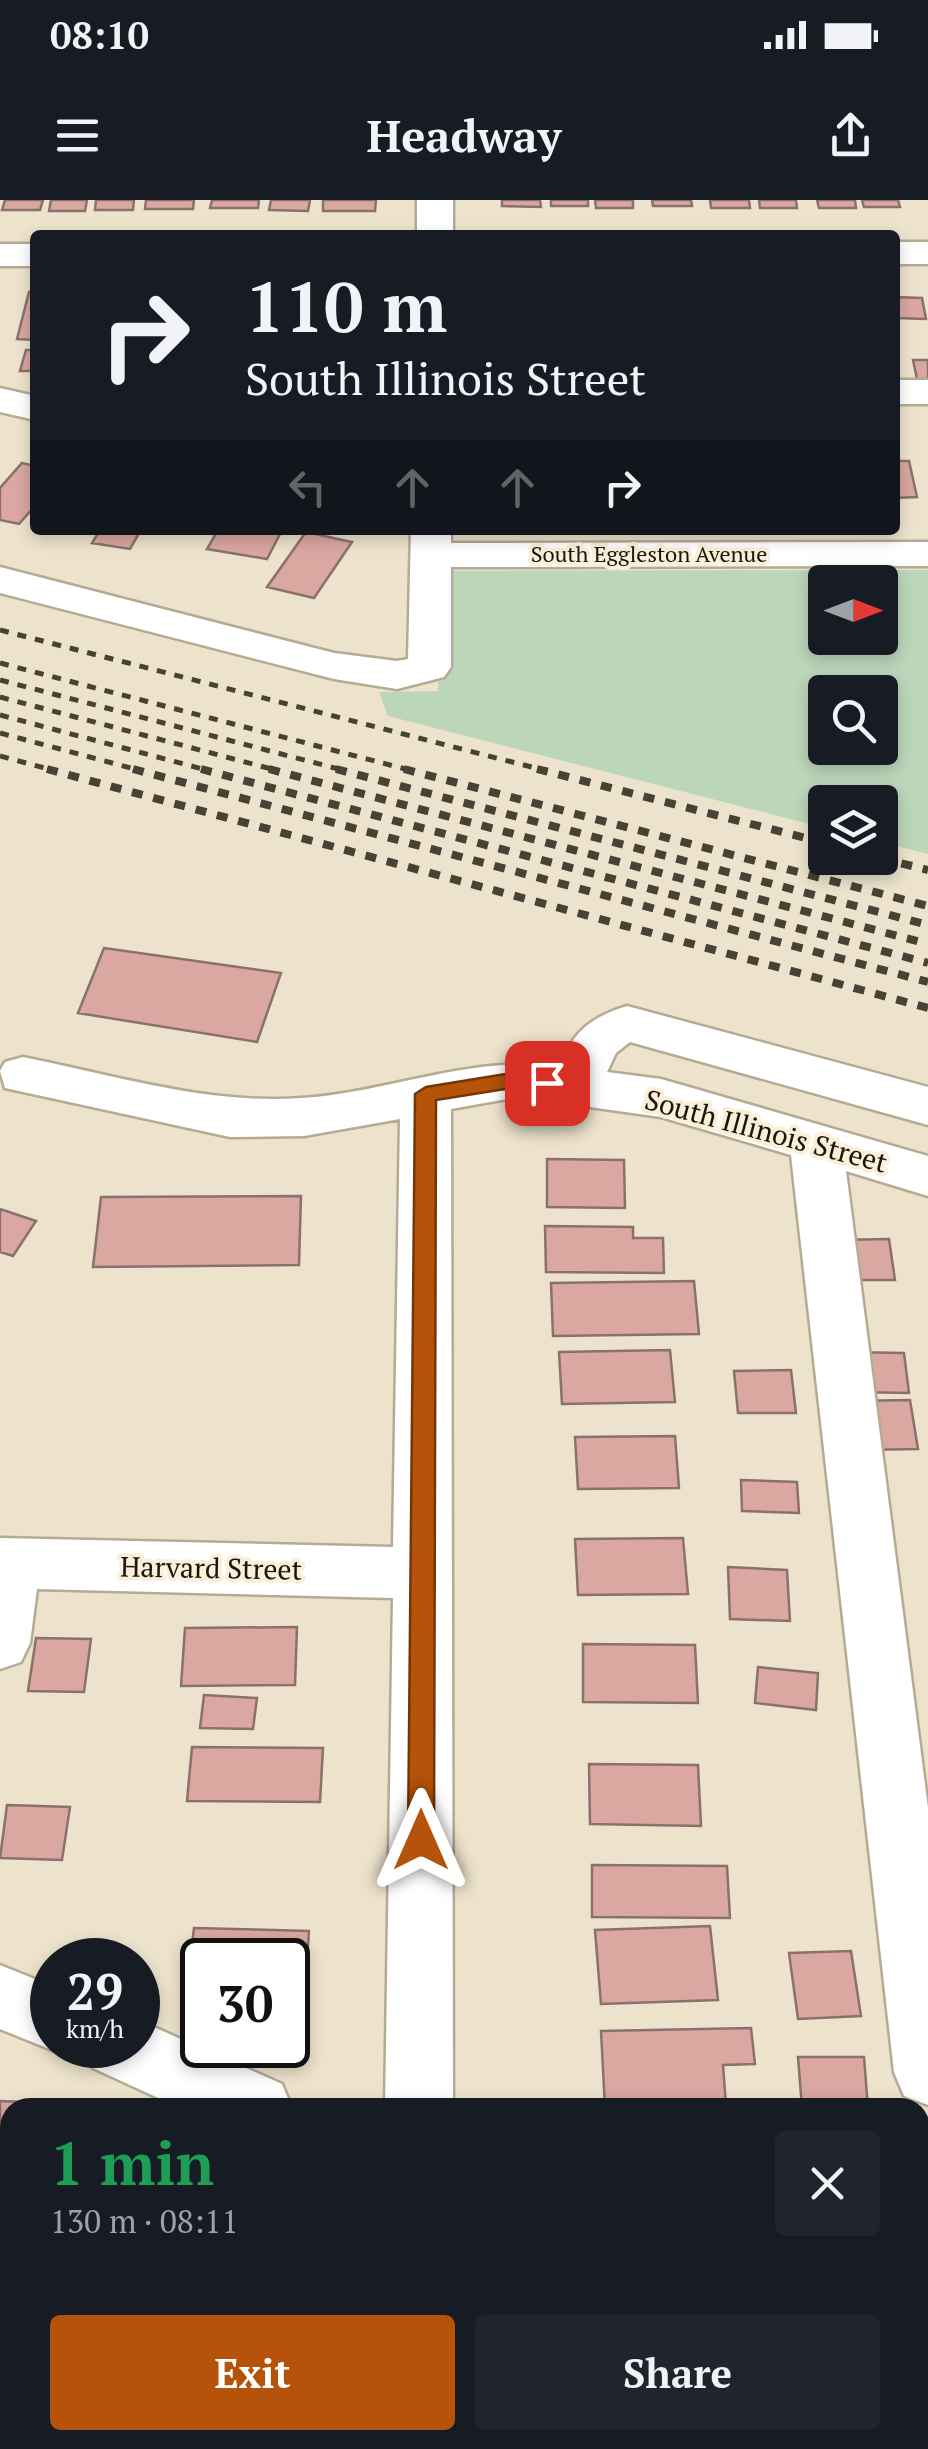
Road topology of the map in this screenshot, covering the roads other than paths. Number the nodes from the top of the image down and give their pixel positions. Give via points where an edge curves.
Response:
1 (436, 200) edge
2 (435, 230) edge
3 (900, 253) edge
4 (928, 253) edge
5 (30, 255) edge
6 (0, 256) edge
7 (900, 392) edge
8 (928, 392) edge
9 (0, 400) edge
10 (30, 407) edge
11 (431, 542) edge
12 (928, 554) edge
13 (0, 580) edge
14 (23, 1075) dead end
15 (576, 1087) junction
16 (426, 1094) junction
17 (928, 1106) edge
18 (816, 1143) junction
19 (928, 1176) edge
20 (5, 1563) edge
21 (423, 1573) junction
22 (0, 1642) edge
23 (0, 1997) edge
24 (30, 2009) edge
25 (160, 2064) edge
26 (928, 2072) edge
27 (236, 2098) edge
28 (419, 2098) edge

1 - 2 street
3 - 4 street
5 - 6 street
7 - 8 street
9 - 10 street
11 - 12 street, South Eggleston Avenue
11 - 13 street via 429,667 397,675 334,666
14 - 16 street, South Illinois Street via 230,1118 304,1117
15 - 16 street, South Illinois Street via 518,1080
15 - 17 street via 590,1048 608,1029 626,1024
15 - 18 street, South Illinois Street via 662,1098
16 - 21 street
18 - 19 street, South Illinois Street
18 - 26 street
20 - 21 street, Harvard Street
20 - 22 street
21 - 28 street
23 - 24 street
25 - 27 street

